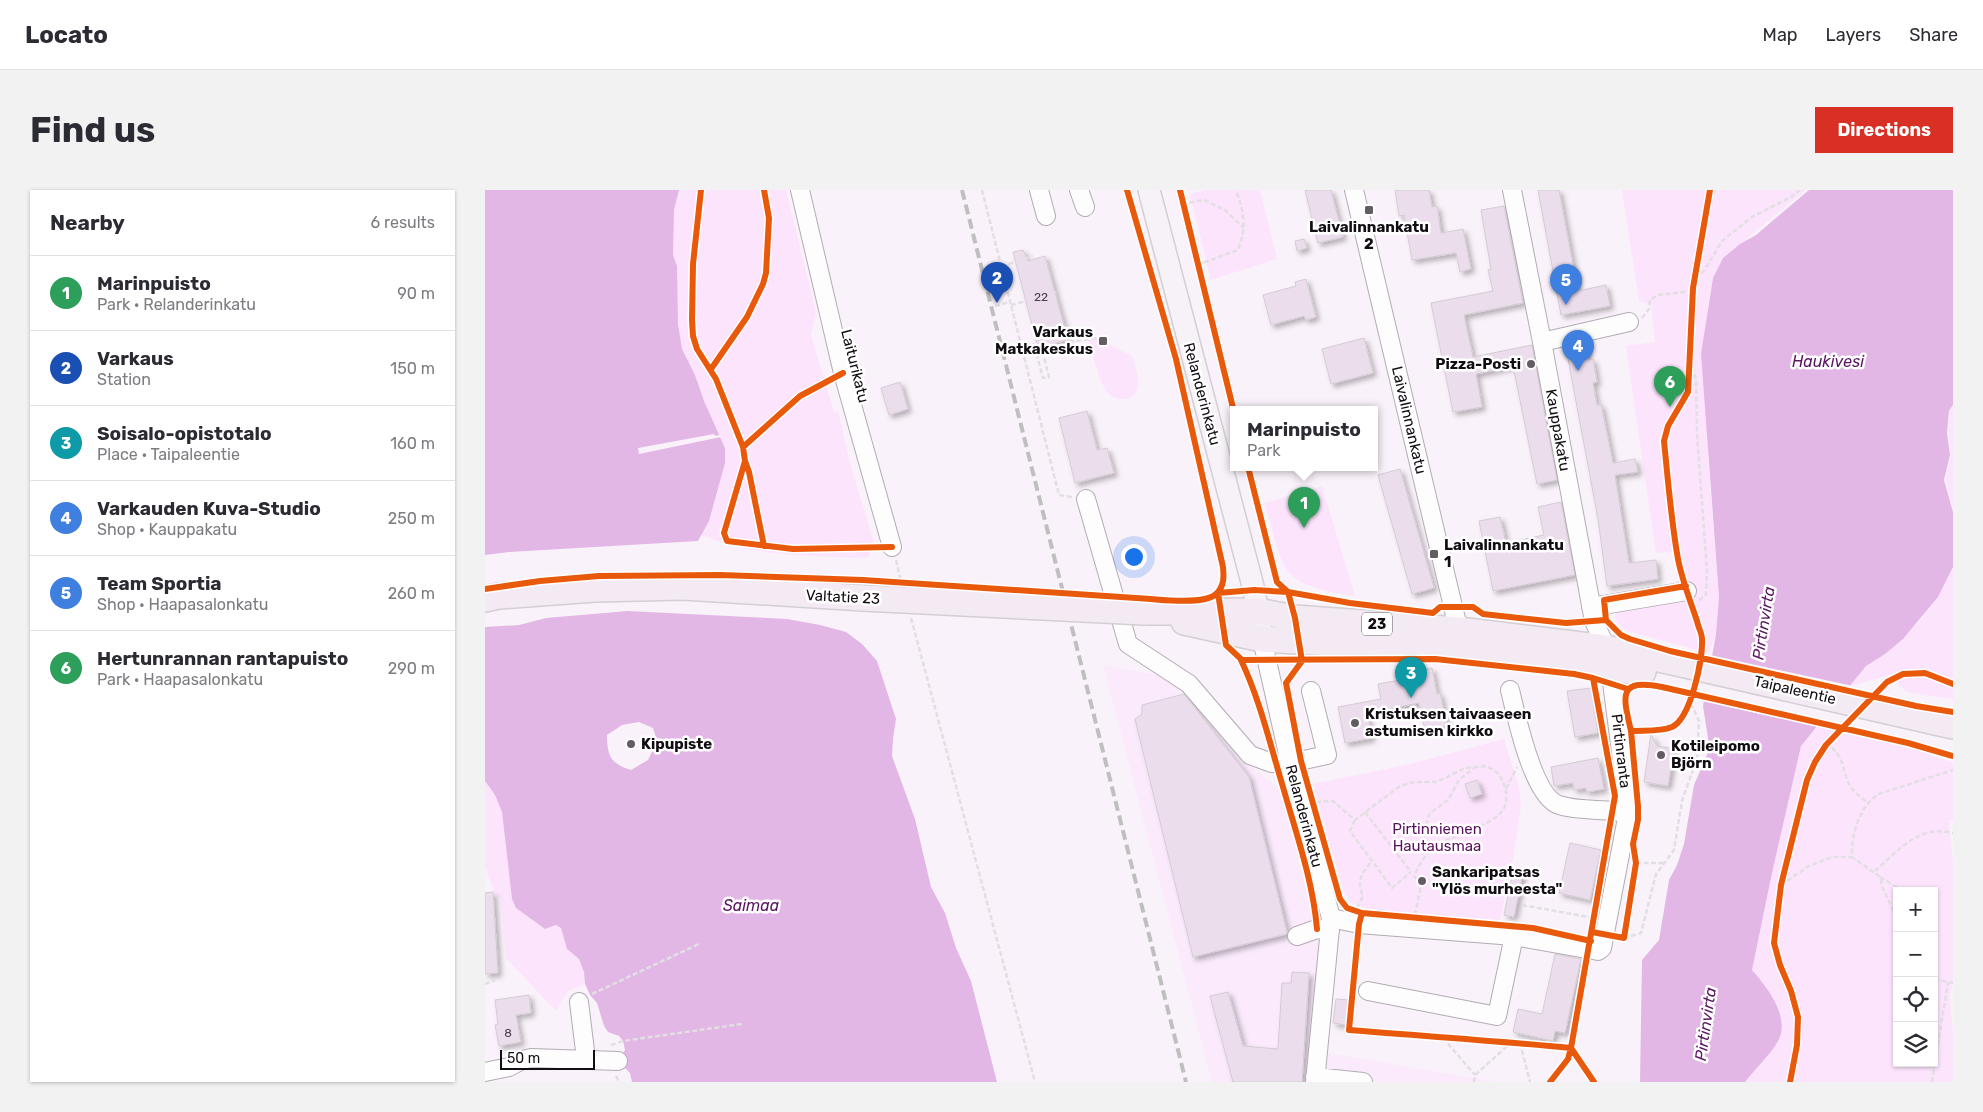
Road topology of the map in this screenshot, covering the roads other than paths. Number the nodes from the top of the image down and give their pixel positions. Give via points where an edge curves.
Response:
1 (800, 190) edge
2 (1039, 190) edge
3 (1354, 190) edge
4 (1512, 190) edge
5 (1151, 191) edge
6 (1046, 216) dead end
7 (1629, 322) road end
8 (1542, 342) junction
9 (1086, 499) dead end
10 (892, 547) road end
11 (543, 594) junction
12 (1690, 598) road end
13 (485, 599) edge
14 (1591, 607) junction
15 (485, 611) edge
16 (1257, 612) junction
17 (1150, 613) junction
18 (1262, 639) junction
19 (1461, 641) junction
20 (1608, 658) junction
21 (1510, 690) dead end
22 (1311, 691) dead end
23 (1912, 725) junction
24 (1953, 726) edge
25 (1953, 741) edge
26 (1290, 763) junction
27 (1628, 813) junction
28 (1330, 925) junction
29 (1297, 936) dead end
30 (1513, 936) junction
31 (1368, 991) dead end
32 (584, 998) road end
33 (586, 1059) junction
34 (618, 1061) dead end
35 (485, 1072) edge
36 (1315, 1079) edge
37 (1363, 1082) edge

1 - 10 street, Laiturikatu via 843,373
2 - 6 street
3 - 19 street, Laivalinnankatu
4 - 8 street, Kauppakatu
5 - 16 main road, Relanderinkatu
7 - 8 street
8 - 14 street, Kauppakatu
9 - 26 street via 1127,644 1189,684 1249,755 1272,763
11 - 13 highway, Valtatie 23 / 23
11 - 15 highway, Valtatie 23 / 23
11 - 17 highway, Valtatie 23 / 23, bridge via 683,587
12 - 14 street
14 - 20 street, Kauppakatu via 1593,621
16 - 17 highway, Valtatie 23 / 23
16 - 18 main road, Relanderinkatu
16 - 19 highway, 23
17 - 18 highway, Valtatie 23 / 23
18 - 19 highway, 23
18 - 26 street, Relanderinkatu
19 - 20 highway, Taipaleentie / 23
20 - 23 highway, Taipaleentie / 23 via 1667,668
20 - 27 street, Pirtinranta
21 - 27 street via 1525,750 1546,796 1556,804 1575,810
22 - 26 street via 1327,755
23 - 24 highway, Taipaleentie / 23
23 - 25 highway, Taipaleentie / 23
26 - 28 street, Relanderinkatu
27 - 30 street, Pirtinranta via 1602,948 1598,951
28 - 29 street
28 - 30 street via 1357,917
28 - 36 street
30 - 31 street via 1497,1016
32 - 33 street
33 - 34 street
33 - 35 street via 531,1058
36 - 37 street

